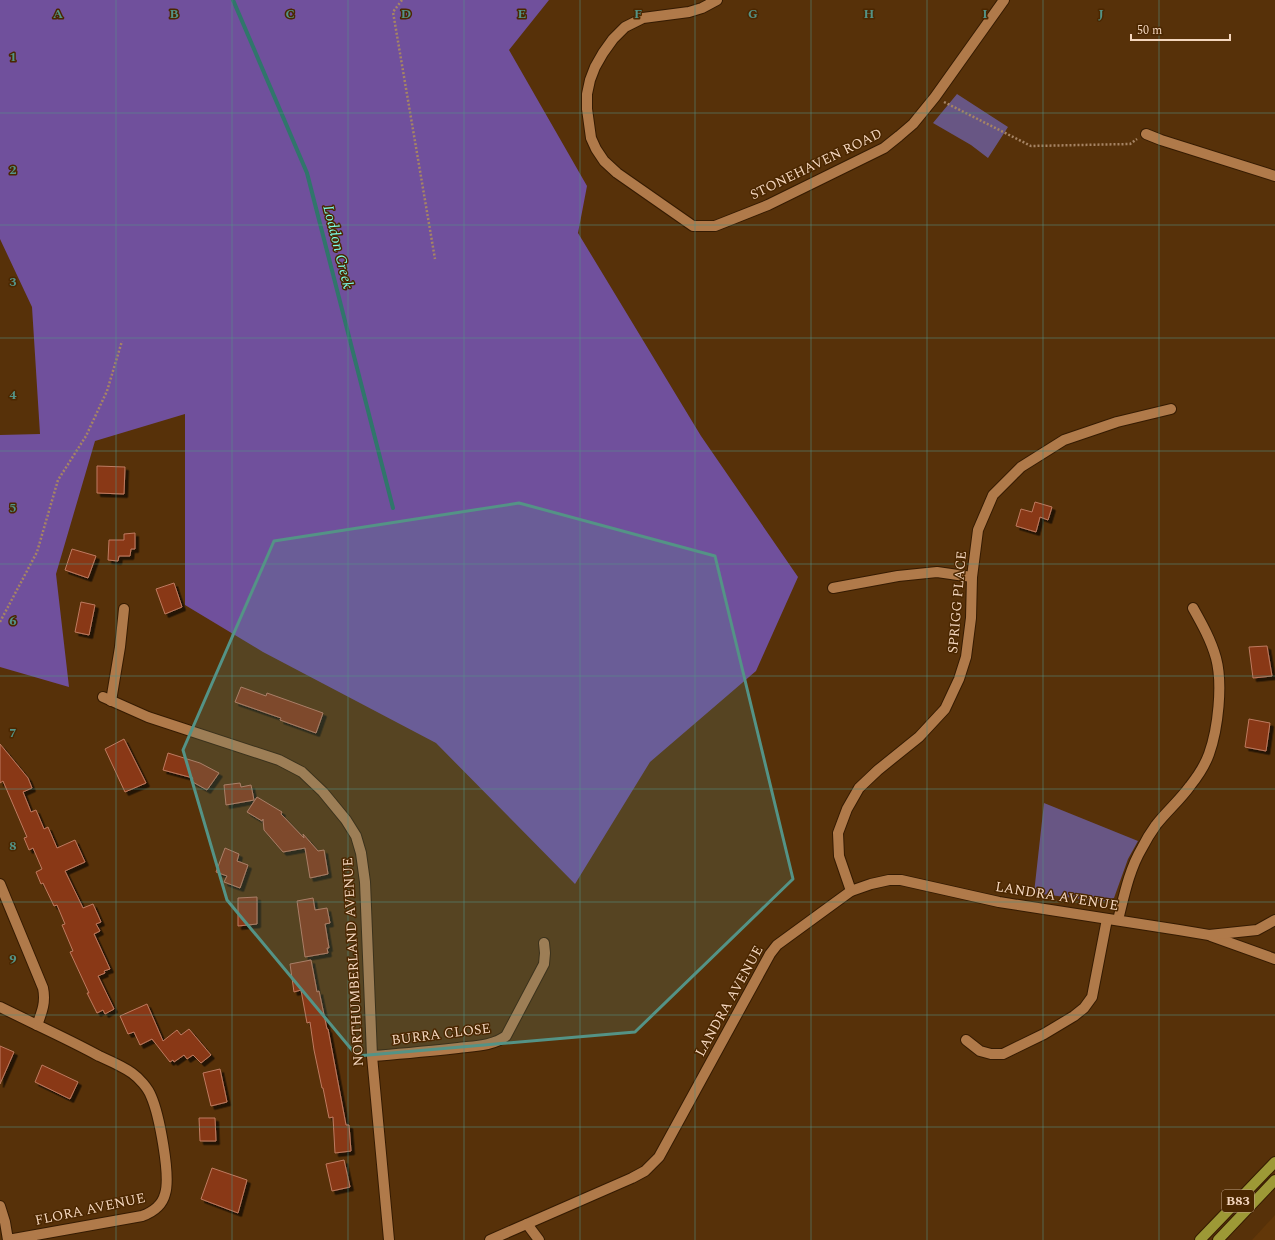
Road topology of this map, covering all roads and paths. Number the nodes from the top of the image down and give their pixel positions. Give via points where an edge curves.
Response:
1 (402, 0) edge
2 (717, 0) edge
3 (1004, 0) edge
4 (935, 97) junction
5 (1146, 134) joint
6 (1275, 176) edge
7 (435, 259) dead end
8 (122, 341) dead end
9 (1171, 409) dead end
10 (972, 577) junction
11 (833, 588) dead end
12 (1193, 608) dead end
13 (124, 609) dead end
14 (0, 622) edge
15 (0, 884) edge
16 (851, 891) junction
17 (1107, 919) junction
18 (1118, 920) junction
19 (1275, 920) edge
20 (1209, 936) junction
21 (544, 943) dead end
22 (1275, 959) edge
23 (0, 1007) edge
24 (37, 1025) junction
25 (966, 1040) dead end
26 (372, 1056) junction
27 (1275, 1162) edge
28 (1275, 1180) edge
29 (0, 1206) edge
30 (527, 1224) junction
31 (8, 1240) edge
32 (389, 1240) edge
33 (490, 1240) edge
34 (539, 1240) edge
35 (1200, 1240) edge
36 (1218, 1240) edge

1 - 7 path via 393,12
2 - 4 street, STONEHAVEN ROAD via 689,12 643,18 625,27 613,39 595,67 587,94 591,138 604,162 693,226 715,226 768,205 884,148 913,124
3 - 4 street, STONEHAVEN ROAD
4 - 5 path via 1030,146 1130,144
5 - 6 street
8 - 14 path via 107,391 86,436 58,480 36,552
9 - 10 street, SPRIGG PLACE via 1117,422 1064,440 1021,467 993,495 978,530
10 - 11 street via 937,572
10 - 16 street, SPRIGG PLACE via 971,618 966,658 945,709 919,737 859,788 847,809 838,833 838,841 839,856
12 - 18 street via 1210,641 1219,678 1213,739 1209,754 1191,785 1156,825 1141,849 1128,882
13 - 26 street, NORTHUMBERLAND AVENUE via 120,647 107,699 148,717 279,760 302,772 323,792 356,836 362,853 365,882
15 - 24 street via 43,988 45,1004
16 - 17 street, LANDRA AVENUE via 888,880 901,880 999,902
16 - 30 street, LANDRA AVENUE via 777,945 770,954 659,1156 645,1170 632,1178
17 - 18 street, LANDRA AVENUE
17 - 25 street via 1092,997 1084,1008 1044,1034 1003,1054 980,1051
18 - 20 street, LANDRA AVENUE
19 - 20 street, LANDRA AVENUE via 1257,930
20 - 22 street, LANDRA AVENUE
21 - 26 street, BURRA CLOSE via 544,964 506,1036 499,1041 441,1050
23 - 24 street, FLORA AVENUE
24 - 31 street, FLORA AVENUE via 132,1073 151,1094 157,1113 167,1185 161,1203 149,1214
26 - 32 street, NORTHUMBERLAND AVENUE
27 - 35 main road, B83
28 - 36 main road, B83
29 - 31 street
30 - 33 street, LANDRA AVENUE
30 - 34 street

